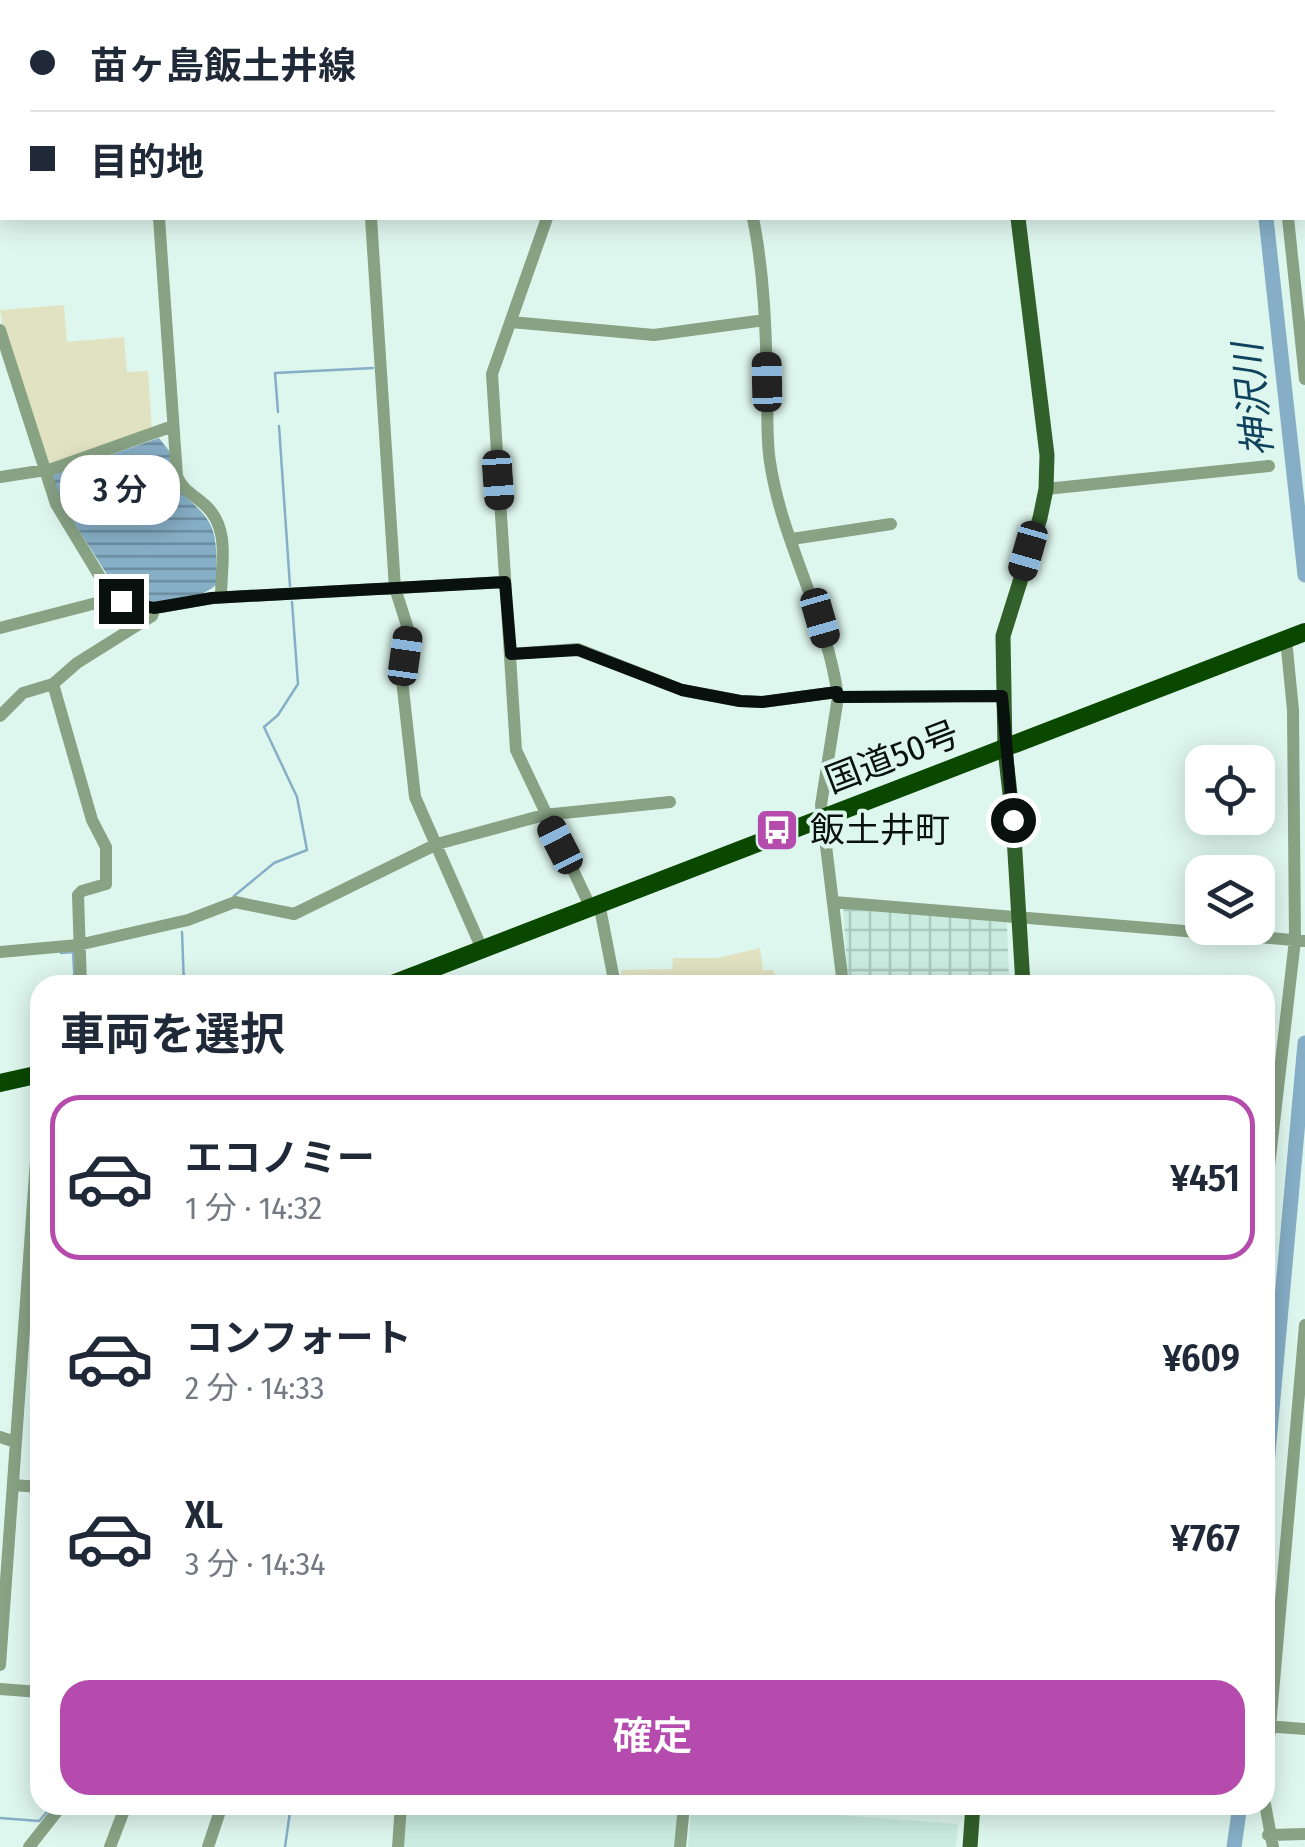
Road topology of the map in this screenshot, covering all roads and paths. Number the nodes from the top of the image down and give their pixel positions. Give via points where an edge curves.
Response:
1 (159, 220) edge
2 (371, 220) edge
3 (546, 220) edge
4 (753, 220) edge
5 (1018, 220) edge
6 (1288, 220) edge
7 (766, 320) junction
8 (511, 322) junction
9 (0, 330) edge
10 (1305, 379) edge
11 (173, 426) junction
12 (1269, 466) dead end
13 (45, 470) junction
14 (0, 477) edge
15 (1046, 489) junction
16 (891, 524) dead end
17 (792, 539) junction
18 (505, 582) junction
19 (395, 588) junction
20 (221, 597) junction
21 (114, 600) junction
22 (154, 608) junction
23 (0, 628) edge
24 (1294, 636) edge
25 (511, 654) junction
26 (53, 684) junction
27 (838, 695) junction
28 (1002, 696) junction
29 (0, 716) edge
30 (1005, 750) junction
31 (670, 802) dead end
32 (544, 815) junction
33 (825, 817) junction
34 (437, 844) junction
35 (834, 902) junction
36 (594, 904) junction
37 (1020, 918) junction
38 (1300, 940) edge
39 (78, 945) junction
40 (482, 949) junction
41 (0, 952) edge
42 (80, 975) edge
43 (416, 975) edge
44 (612, 975) edge
45 (842, 975) edge
46 (1022, 975) edge
47 (30, 1076) edge
48 (0, 1084) edge
49 (1275, 1126) edge
50 (30, 1315) edge
51 (1305, 1325) edge
52 (0, 1437) edge
53 (16, 1442) junction
54 (13, 1485) junction
55 (30, 1486) edge
56 (1275, 1650) edge
57 (0, 1665) edge
58 (0, 1689) edge
59 (30, 1691) edge
60 (1275, 1727) edge
61 (1305, 1730) edge
62 (54, 1815) edge
63 (122, 1815) edge
64 (219, 1815) edge
65 (400, 1815) edge
66 (683, 1815) edge
67 (972, 1815) edge
68 (1267, 1815) edge
69 (1305, 1834) edge
70 (1271, 1841) edge
71 (29, 1847) edge
72 (110, 1847) edge
73 (208, 1847) edge
74 (398, 1847) edge
75 (680, 1847) edge
76 (970, 1847) edge

1 - 11 street
2 - 19 street
3 - 8 street
4 - 7 street
5 - 15 main road
6 - 10 street
7 - 8 street via 654,334
7 - 17 street via 770,463
8 - 18 street via 492,374
9 - 13 street
11 - 13 street
11 - 20 street via 180,483 221,525
12 - 15 street
13 - 14 street
13 - 21 street via 63,517
15 - 28 main road via 1003,636
16 - 17 street
17 - 27 street
18 - 19 street
18 - 25 street
19 - 20 street
19 - 34 street via 408,632 402,680 415,797
20 - 22 street
21 - 22 street
21 - 23 street
22 - 26 street via 152,616
24 - 30 highway, 国道50号
24 - 38 street
25 - 27 street via 578,650 682,690 740,701
25 - 32 street via 516,750
26 - 29 street via 23,693
26 - 39 street via 107,855 106,884 78,895
27 - 28 street
27 - 33 street via 821,805
28 - 30 main road
30 - 33 highway, 国道50号
30 - 37 main road
31 - 32 street
32 - 34 street
32 - 36 street
33 - 35 street
33 - 36 highway, 国道50号
34 - 39 street via 294,914 235,902
34 - 40 street
35 - 37 street
35 - 45 street
36 - 40 highway, 国道50号
36 - 44 street
37 - 38 street
37 - 46 main road
38 - 49 street
39 - 41 street
39 - 42 street
40 - 43 highway, 国道50号
47 - 48 highway
50 - 53 street
51 - 56 street
52 - 53 street
53 - 54 street
54 - 55 street
54 - 57 street
58 - 59 street
60 - 61 street
62 - 71 street
63 - 72 street
64 - 73 street
65 - 74 street
66 - 75 street
67 - 76 main road
68 - 70 street
69 - 70 street

